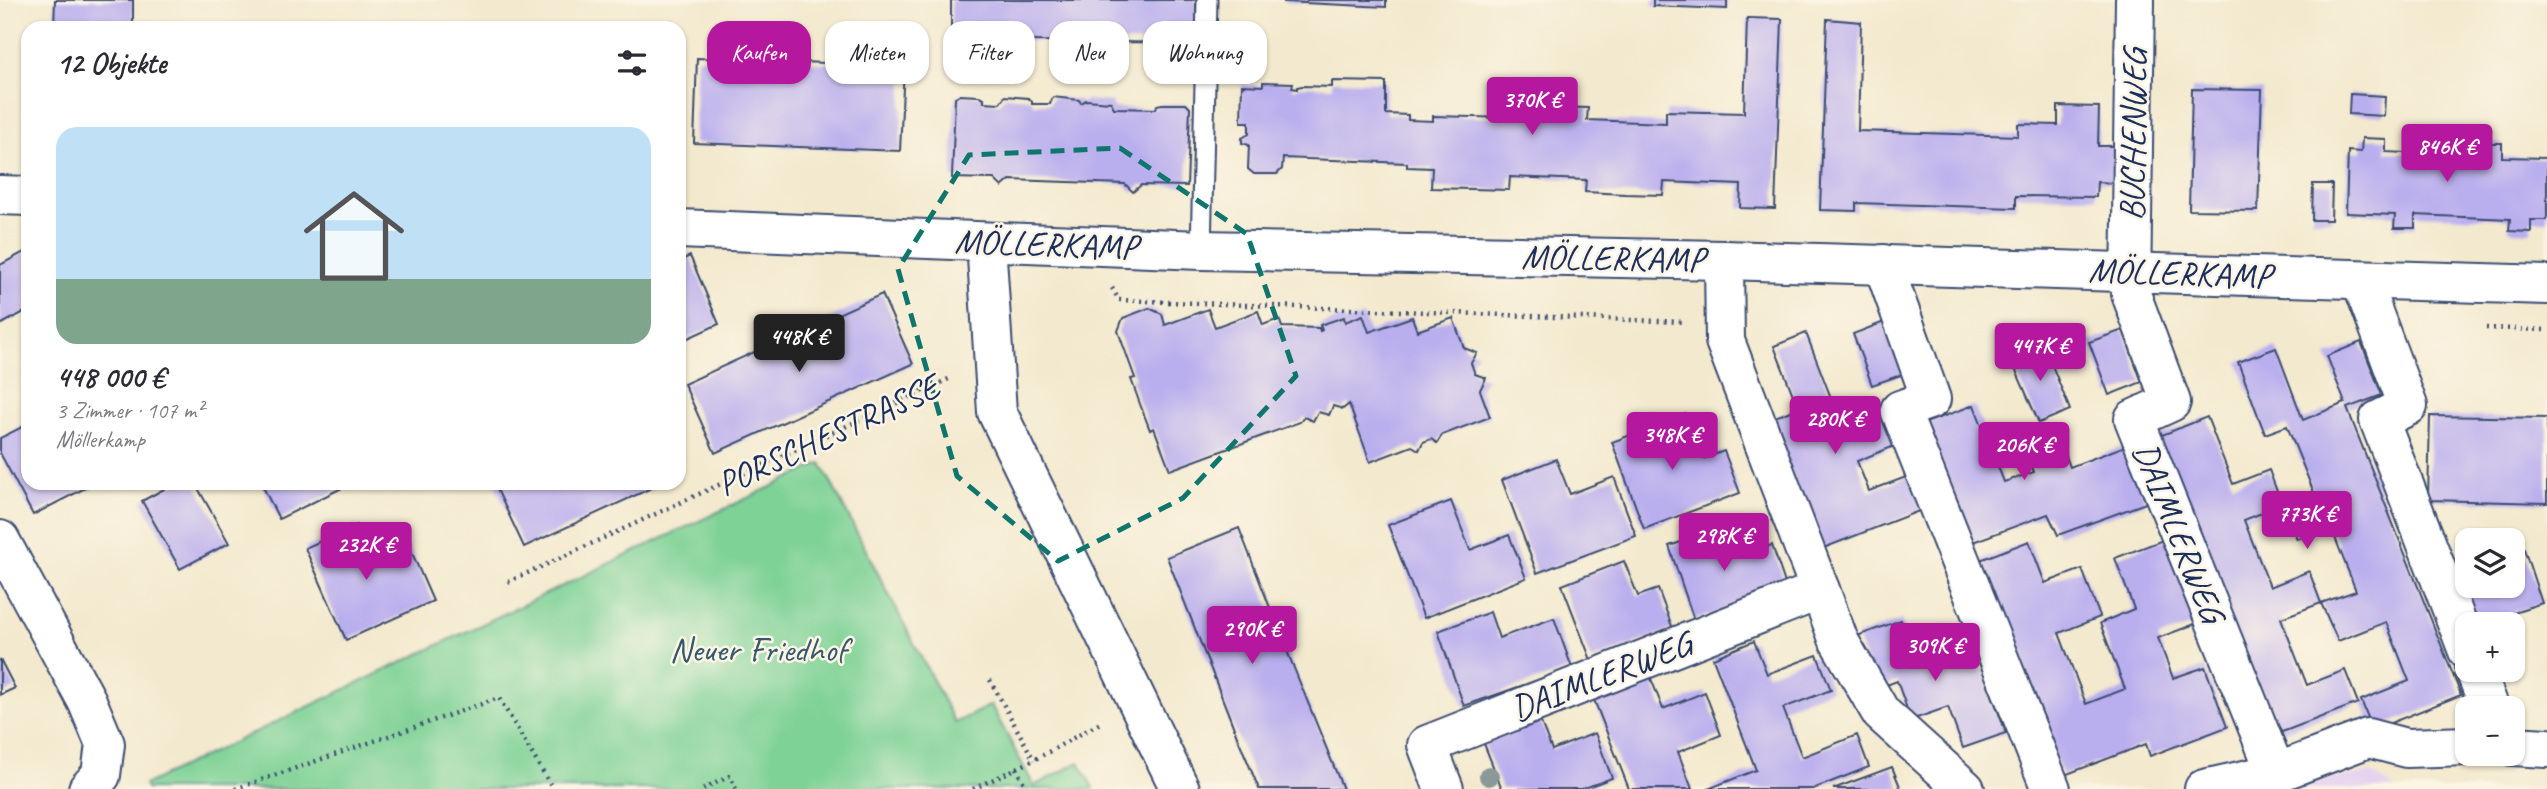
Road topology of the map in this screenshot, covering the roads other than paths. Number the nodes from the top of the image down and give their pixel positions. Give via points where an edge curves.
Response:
1 (1207, 0) edge
2 (2135, 0) edge
3 (0, 195) edge
4 (21, 196) edge
5 (686, 229) edge
6 (986, 242) junction
7 (1201, 250) junction
8 (1724, 260) junction
9 (1883, 264) junction
10 (2131, 271) junction
11 (2361, 280) junction
12 (2547, 285) edge
13 (0, 540) edge
14 (1820, 590) junction
15 (2455, 616) edge
16 (2455, 746) edge
17 (2525, 747) edge
18 (2547, 748) edge
19 (2276, 773) junction
20 (88, 789) edge
21 (1180, 789) edge
22 (1444, 789) edge
23 (1965, 789) edge
24 (2051, 789) edge
25 (2204, 789) edge

1 - 7 lane
2 - 10 street, BUCHENWEG
3 - 4 street
5 - 6 street, MÖLLERKAMP
6 - 7 street, MÖLLERKAMP
6 - 21 street, PORSCHESTRASSE via 997,412
7 - 8 street, MÖLLERKAMP
8 - 9 street, MÖLLERKAMP
8 - 14 street via 1725,341
9 - 10 street, MÖLLERKAMP
9 - 24 street via 1931,399 1900,410
10 - 11 street, MÖLLERKAMP
10 - 19 street, DAIMLERWEG via 2131,294 2171,402 2134,419
11 - 12 street, MÖLLERKAMP
11 - 15 street via 2408,406 2379,420
13 - 20 street via 87,701 105,744 101,775
14 - 22 street, DAIMLERWEG via 1427,745
14 - 23 street via 1839,641 1881,713
16 - 19 street via 2406,748 2368,738
17 - 18 street
19 - 25 street

